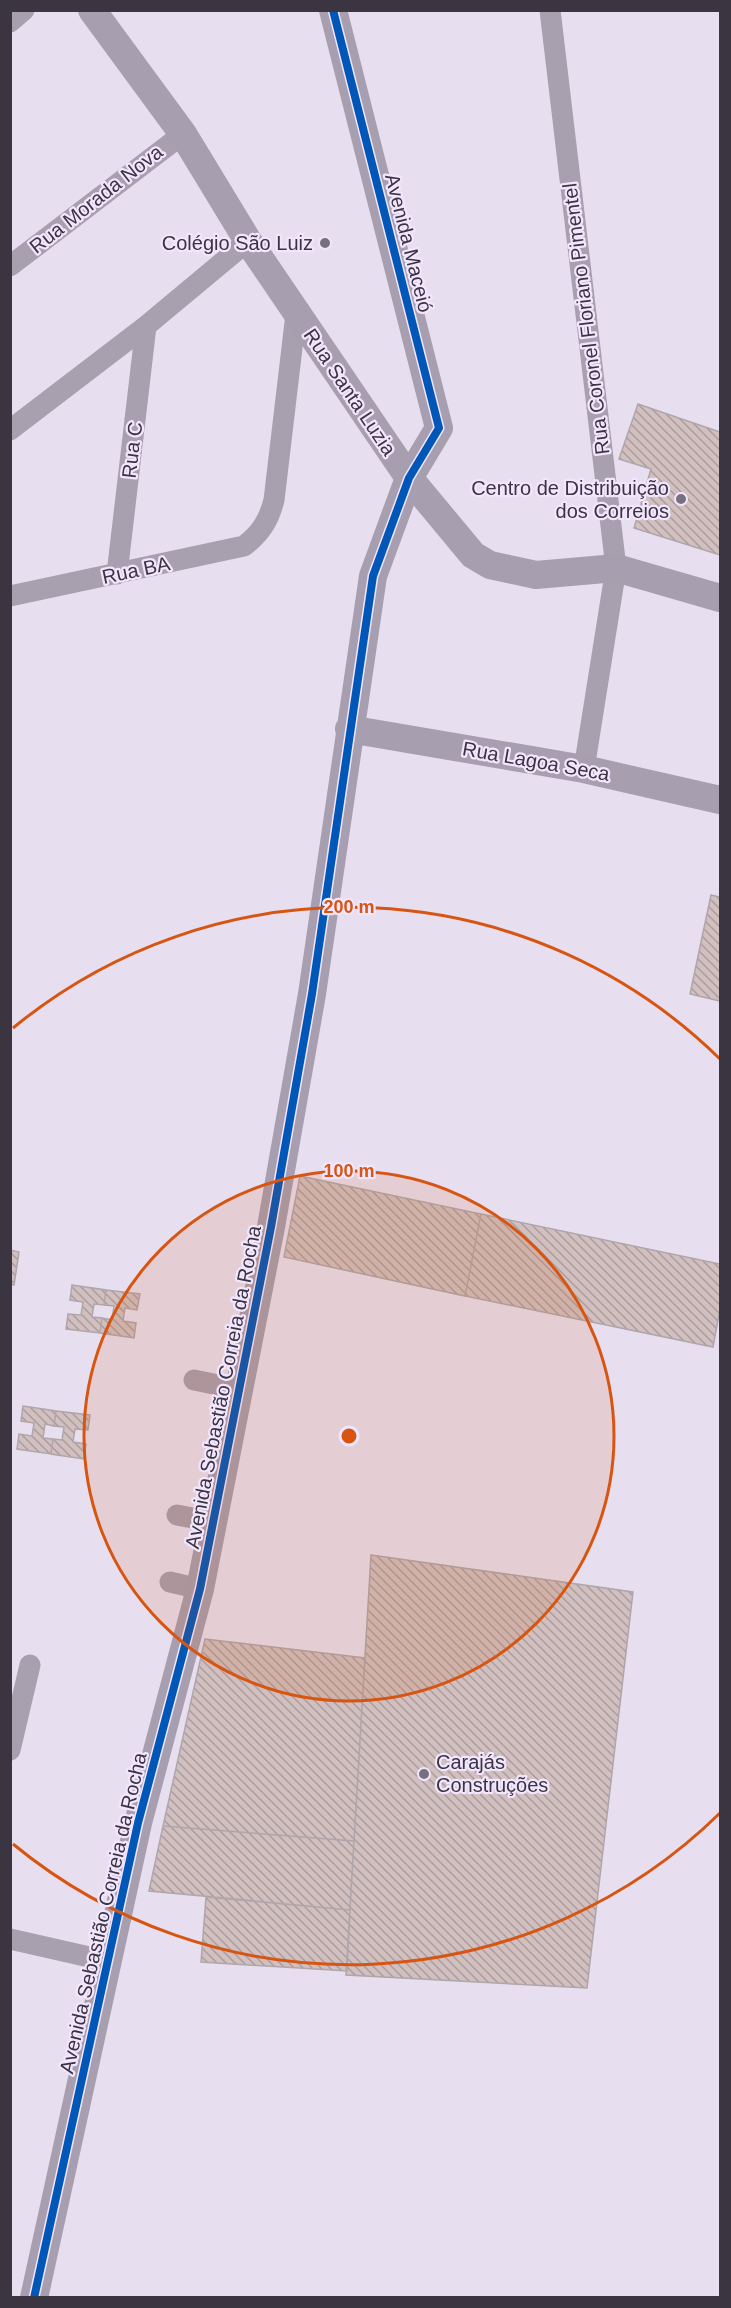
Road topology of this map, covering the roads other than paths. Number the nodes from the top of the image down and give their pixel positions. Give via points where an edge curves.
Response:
1 (24, 10) edge
2 (92, 10) edge
3 (333, 10) edge
4 (550, 10) edge
5 (10, 22) edge
6 (183, 134) junction
7 (248, 242) junction
8 (10, 266) edge
9 (296, 314) junction
10 (146, 326) junction
11 (10, 430) edge
12 (409, 478) junction
13 (616, 568) junction
14 (117, 574) junction
15 (10, 596) edge
16 (720, 598) edge
17 (350, 729) junction
18 (584, 769) junction
19 (720, 800) edge
20 (194, 1380) dead end
21 (238, 1389) junction
22 (177, 1515) dead end
23 (213, 1522) junction
24 (170, 1582) dead end
25 (200, 1588) junction
26 (30, 1665) dead end
27 (10, 1750) edge
28 (10, 1939) edge
29 (107, 1961) junction
30 (34, 2298) edge

1 - 5 street
2 - 6 street, Rua Santa Luzia
3 - 12 street, Avenida Maceió via 439,428
4 - 13 street, Rua Coronel Floriano Pimentel
6 - 7 street, Rua Santa Luzia
6 - 8 street, Rua Morada Nova
7 - 9 street, Rua Santa Luzia
7 - 10 street
9 - 12 street, Rua Santa Luzia
9 - 14 street, Rua BA via 274,500 270,518 258,536 244,546
10 - 11 street
10 - 14 street, Rua C
12 - 13 street, Rua Santa Luzia via 473,555 490,565 536,575
12 - 17 street, Avenida Sebastião Correia da Rocha via 373,576
13 - 16 street, Rua Santa Luzia
13 - 18 street, Rua Coronel Floriano Pimentel
14 - 15 street, Rua BA
17 - 18 street, Rua Lagoa Seca
17 - 21 street, Avenida Sebastião Correia da Rocha via 312,994
18 - 19 street, Rua Lagoa Seca
20 - 21 street
21 - 23 street, Avenida Sebastião Correia da Rocha
22 - 23 street
23 - 25 street, Avenida Sebastião Correia da Rocha
24 - 25 street
25 - 29 street, Avenida Sebastião Correia da Rocha via 138,1823
26 - 27 street
28 - 29 street
29 - 30 street, Avenida Sebastião Correia da Rocha

